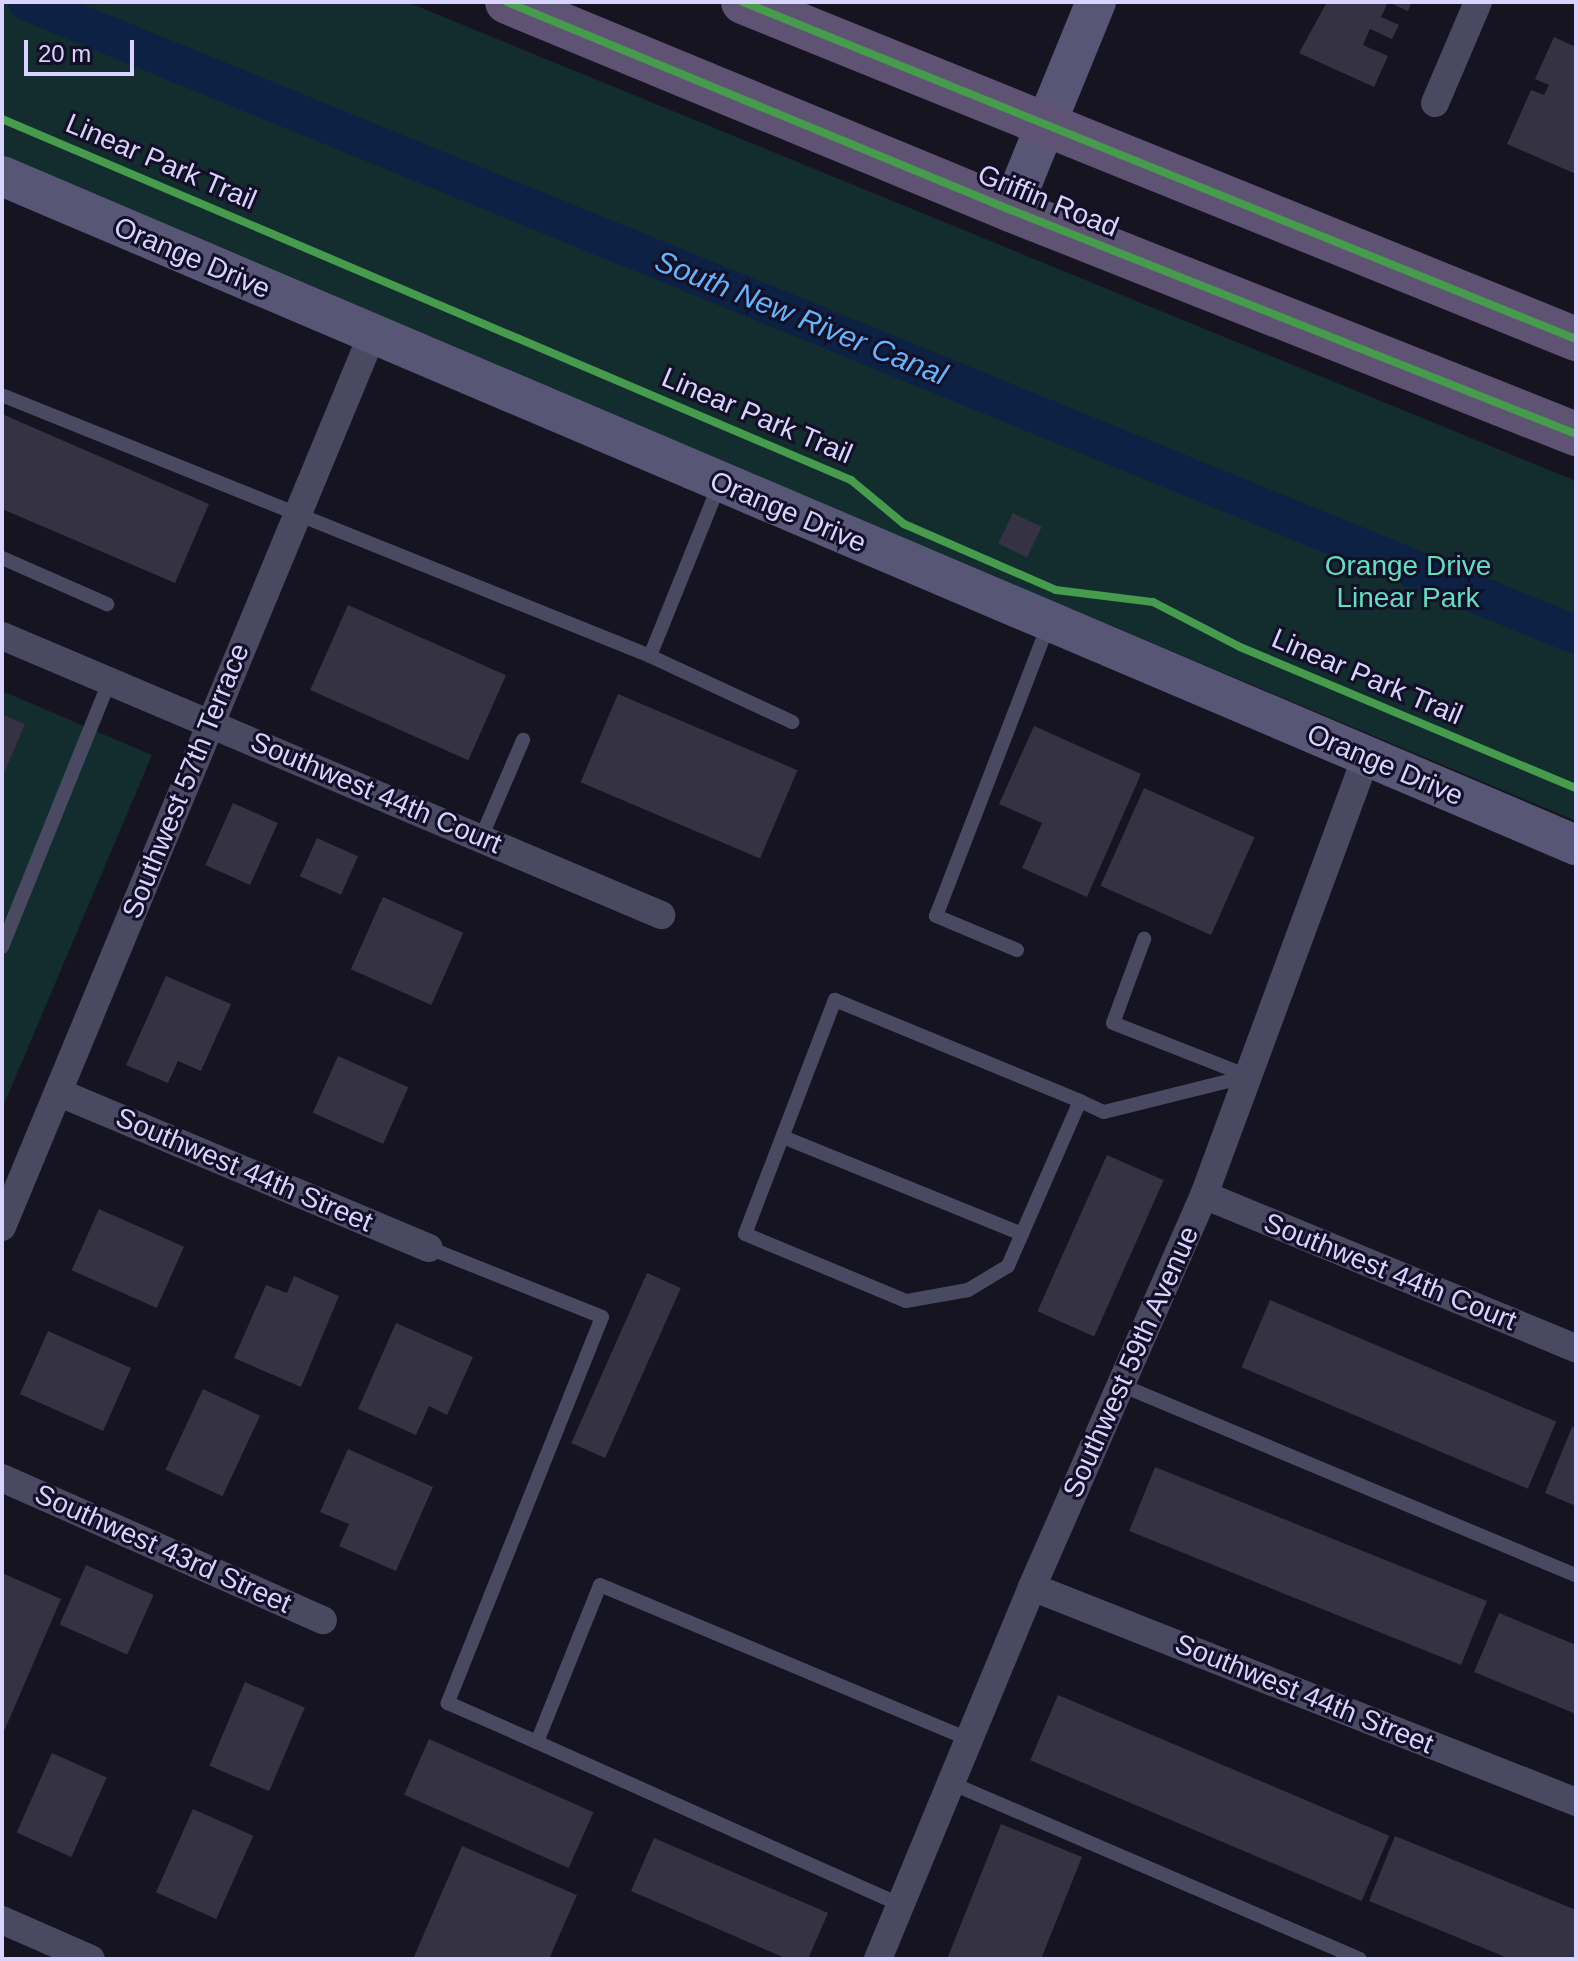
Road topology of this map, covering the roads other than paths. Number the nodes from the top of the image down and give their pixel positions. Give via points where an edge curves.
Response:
1 (507, 2) edge
2 (743, 2) edge
3 (1096, 2) edge
4 (1478, 2) edge
5 (1435, 103) dead end
6 (1045, 127) junction
7 (2, 176) edge
8 (1011, 210) junction
9 (372, 335) junction
10 (1576, 339) edge
11 (4, 396) edge
12 (1576, 434) edge
13 (720, 483) junction
14 (295, 516) junction
15 (2, 558) edge
16 (107, 604) dead end
17 (1049, 623) junction
18 (2, 636) edge
19 (650, 656) junction
20 (109, 682) junction
21 (209, 722) junction
22 (792, 722) dead end
23 (523, 740) dead end
24 (1366, 758) junction
25 (481, 838) junction
26 (1576, 845) edge
27 (661, 915) dead end
28 (1144, 939) dead end
29 (2, 947) edge
30 (1017, 950) dead end
31 (1248, 1076) junction
32 (60, 1093) junction
33 (1080, 1101) junction
34 (783, 1137) junction
35 (1204, 1195) junction
36 (6, 1209) edge
37 (1022, 1234) junction
38 (429, 1248) joint
39 (1576, 1348) edge
40 (1121, 1385) junction
41 (2, 1478) edge
42 (1576, 1575) edge
43 (1032, 1587) junction
44 (323, 1620) dead end
45 (969, 1739) junction
46 (537, 1742) junction
47 (951, 1783) junction
48 (1576, 1802) edge
49 (901, 1905) junction
50 (2, 1920) edge
51 (91, 1959) edge
52 (878, 1959) edge
53 (1360, 1959) edge

1 - 8 main road, Griffin Road
2 - 6 main road
3 - 6 street
4 - 5 street
6 - 8 street
6 - 10 main road
7 - 9 street, Orange Drive
8 - 12 main road, Griffin Road
9 - 13 street, Orange Drive
9 - 14 street, Southwest 57th Terrace
11 - 14 lane
13 - 17 street, Orange Drive
13 - 19 lane
14 - 19 lane
14 - 21 street, Southwest 57th Terrace
15 - 16 lane
17 - 24 street, Orange Drive
17 - 30 lane via 936,916
18 - 20 street, Southwest 44th Court
19 - 22 lane
20 - 21 street, Southwest 44th Court
20 - 29 lane
21 - 25 street, Southwest 44th Court
21 - 32 street, Southwest 57th Terrace
23 - 25 lane
24 - 26 street, Orange Drive
24 - 31 street, Southwest 59th Avenue
25 - 27 street, Southwest 44th Court
28 - 31 lane via 1113,1023
31 - 33 lane via 1104,1112
31 - 35 street, Southwest 59th Avenue
32 - 36 street, Southwest 57th Terrace
32 - 38 street, Southwest 44th Street
33 - 34 lane via 835,1000
33 - 37 lane
34 - 37 lane
34 - 37 lane via 745,1234 906,1301 968,1290 1008,1266
35 - 39 street, Southwest 44th Court
35 - 40 street, Southwest 59th Avenue
38 - 46 lane via 602,1317 448,1703
40 - 42 lane
40 - 43 street, Southwest 59th Avenue
41 - 44 street, Southwest 43rd Street
43 - 45 street, Southwest 59th Avenue
43 - 48 street, Southwest 44th Street
45 - 46 lane via 600,1585
45 - 47 street, Southwest 59th Avenue
46 - 49 lane
47 - 49 street, Southwest 59th Avenue
47 - 53 lane
49 - 52 street, Southwest 59th Avenue
50 - 51 street

